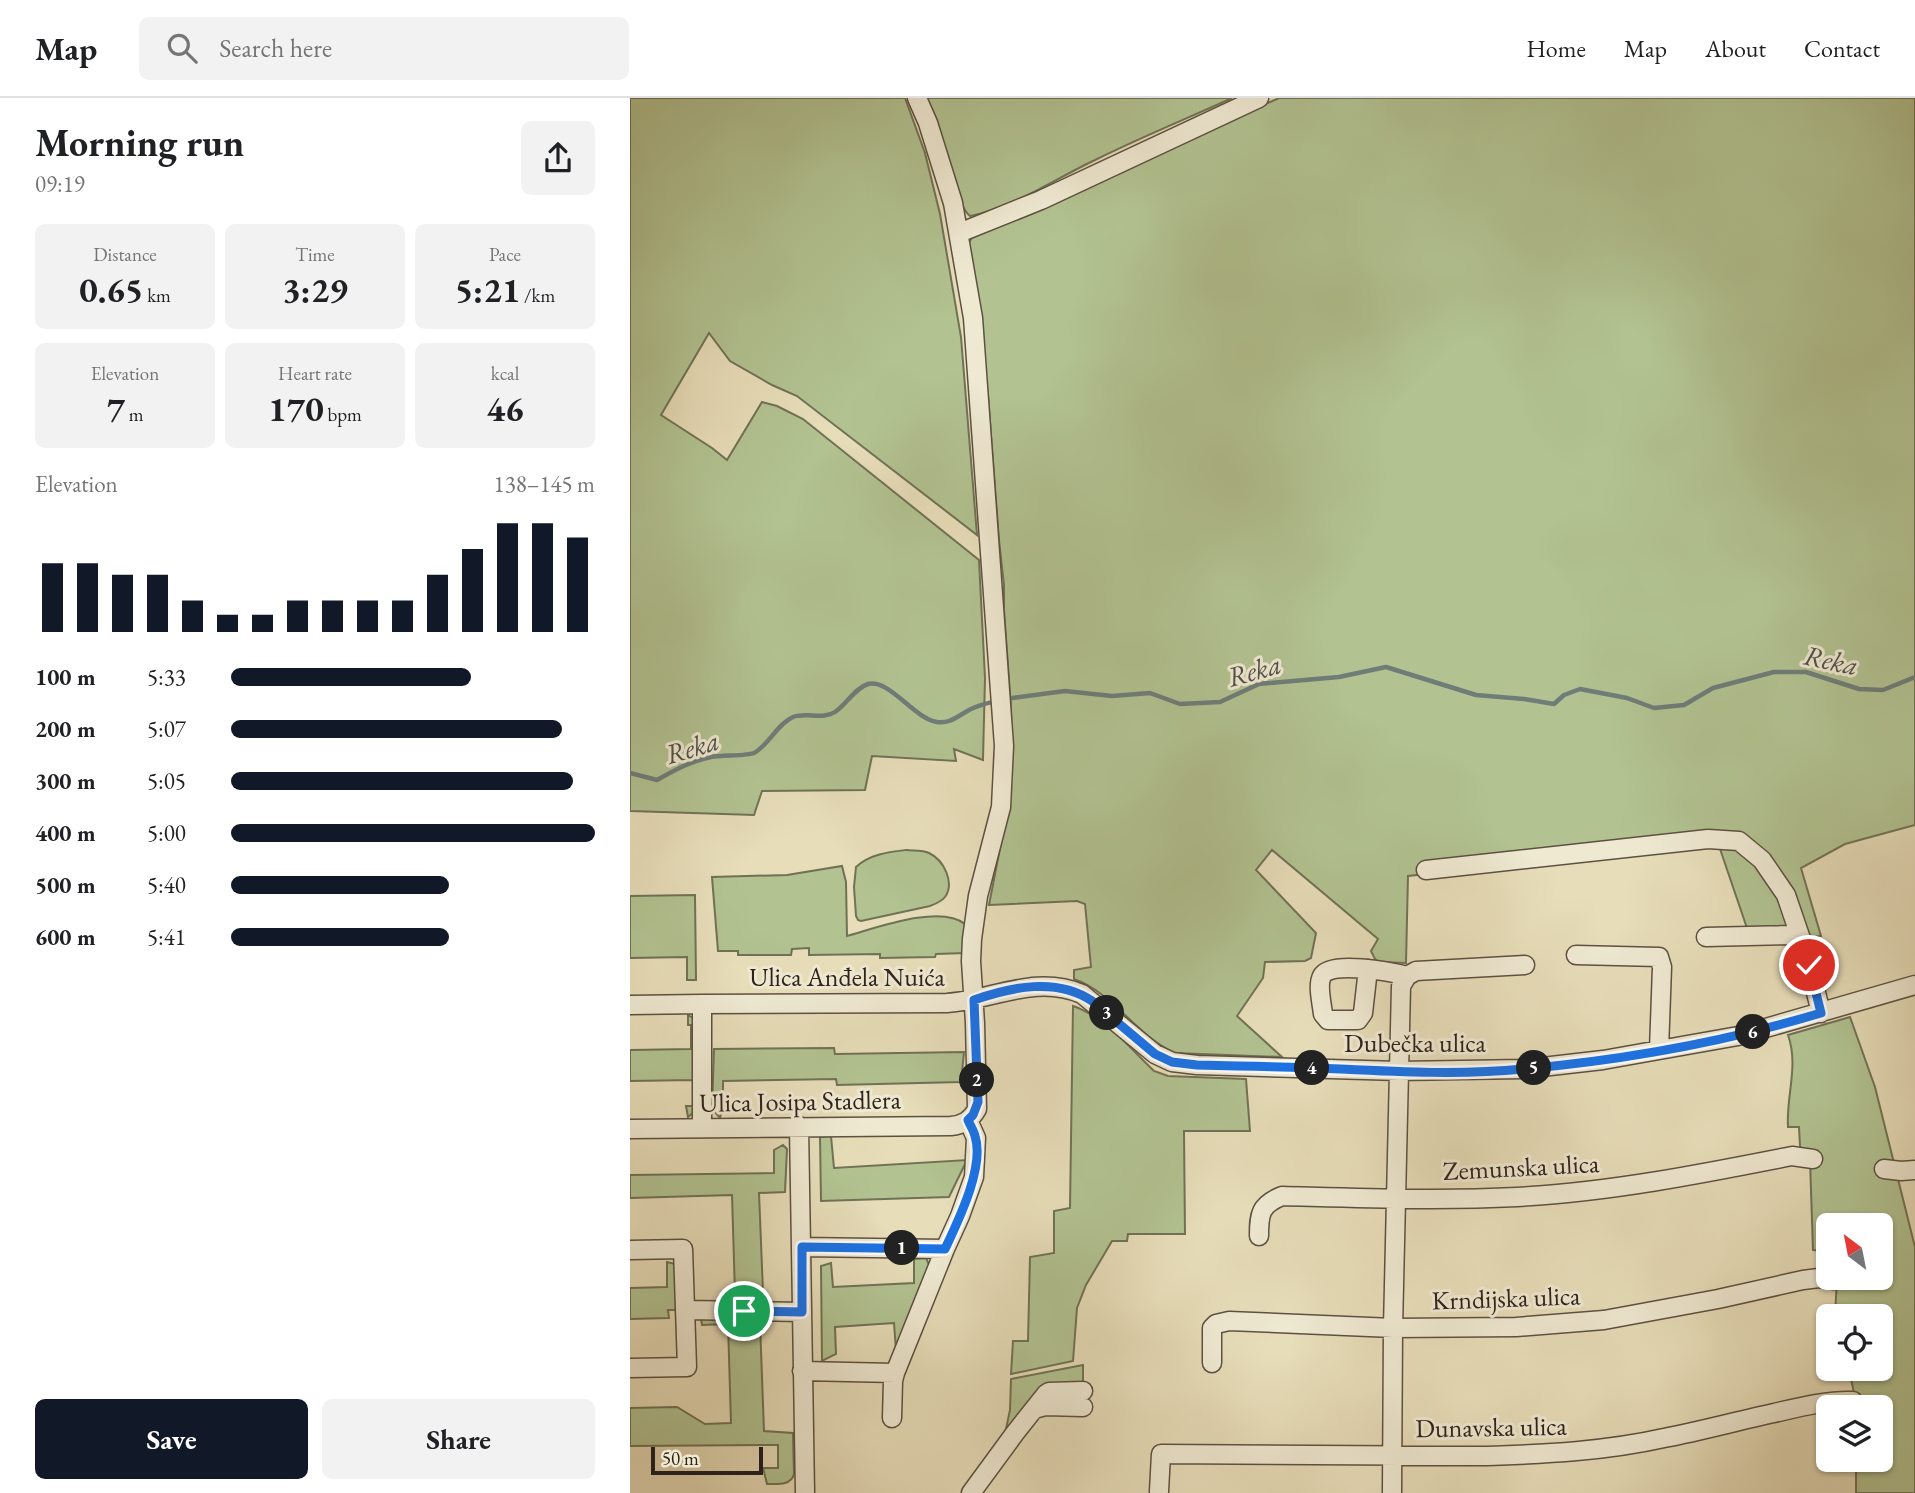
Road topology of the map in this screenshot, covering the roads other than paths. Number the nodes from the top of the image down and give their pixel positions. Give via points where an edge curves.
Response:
1 (917, 98) edge
2 (1259, 98) edge
3 (959, 233) junction
4 (1426, 870) dead end
5 (1800, 936) junction
6 (1706, 937) dead end
7 (1576, 955) dead end
8 (1525, 965) dead end
9 (1368, 969) dead end
10 (1407, 976) junction
11 (1915, 985) edge
12 (974, 1000) junction
13 (702, 1004) junction
14 (630, 1005) edge
15 (1821, 1013) junction
16 (1659, 1051) junction
17 (1399, 1072) junction
18 (968, 1120) junction
19 (799, 1126) junction
20 (702, 1128) junction
21 (630, 1129) edge
22 (1813, 1159) dead end
23 (1884, 1169) dead end
24 (1915, 1170) edge
25 (1397, 1199) junction
26 (1259, 1236) dead end
27 (802, 1247) junction
28 (945, 1249) junction
29 (630, 1250) edge
30 (1816, 1278) edge
31 (686, 1310) junction
32 (802, 1312) junction
33 (1393, 1328) junction
34 (1212, 1363) dead end
35 (630, 1368) edge
36 (802, 1371) junction
37 (895, 1373) junction
38 (1083, 1399) dead end
39 (1816, 1404) edge
40 (892, 1418) dead end
41 (1392, 1455) junction
42 (1160, 1491) dead end
43 (805, 1493) edge
44 (971, 1493) edge
45 (1392, 1493) edge

1 - 3 street
2 - 3 street via 1041,200
3 - 12 street via 973,318 1004,746 1002,807 975,909
4 - 5 street via 1708,839 1739,841 1762,860 1786,895
5 - 6 street
5 - 15 street
7 - 16 street via 1659,957
8 - 10 street via 1416,971
9 - 10 street
10 - 17 street via 1401,986
11 - 15 street, Dubečka ulica
12 - 13 street, Ulica Anđela Nuića
12 - 17 street, Dubečka ulica via 1014,989 1069,988 1172,1062
12 - 18 street, Ulica Anđela Nuića via 978,1102
13 - 14 street, Ulica Anđela Nuića
13 - 20 street
15 - 16 street, Dubečka ulica
16 - 17 street, Dubečka ulica via 1524,1069
17 - 25 street
18 - 19 street, Ulica Josipa Stadlera via 951,1126
18 - 28 street, Ulica Anđela Nuića via 976,1138 974,1177
19 - 20 street, Ulica Josipa Stadlera
19 - 27 street
20 - 21 street, Ulica Josipa Stadlera
22 - 25 street, Zemunska ulica via 1793,1156 1636,1186 1517,1197
23 - 24 street
25 - 26 street, Zemunska ulica via 1282,1196 1263,1208
25 - 33 street
27 - 28 street
27 - 32 street
28 - 37 street, Ulica Anđela Nuića
29 - 31 street via 683,1249
30 - 33 street, Krndijska ulica via 1660,1311 1578,1322
31 - 32 street
31 - 35 street via 687,1367
32 - 36 street
33 - 34 street, Krndijska ulica via 1229,1321 1212,1328
33 - 41 street
36 - 37 street
36 - 43 street
37 - 40 street, Ulica Anđela Nuića
38 - 44 street via 1049,1392
39 - 41 street, Dunavska ulica via 1663,1439 1578,1451
41 - 42 street, Dunavska ulica via 1161,1454
41 - 45 street

